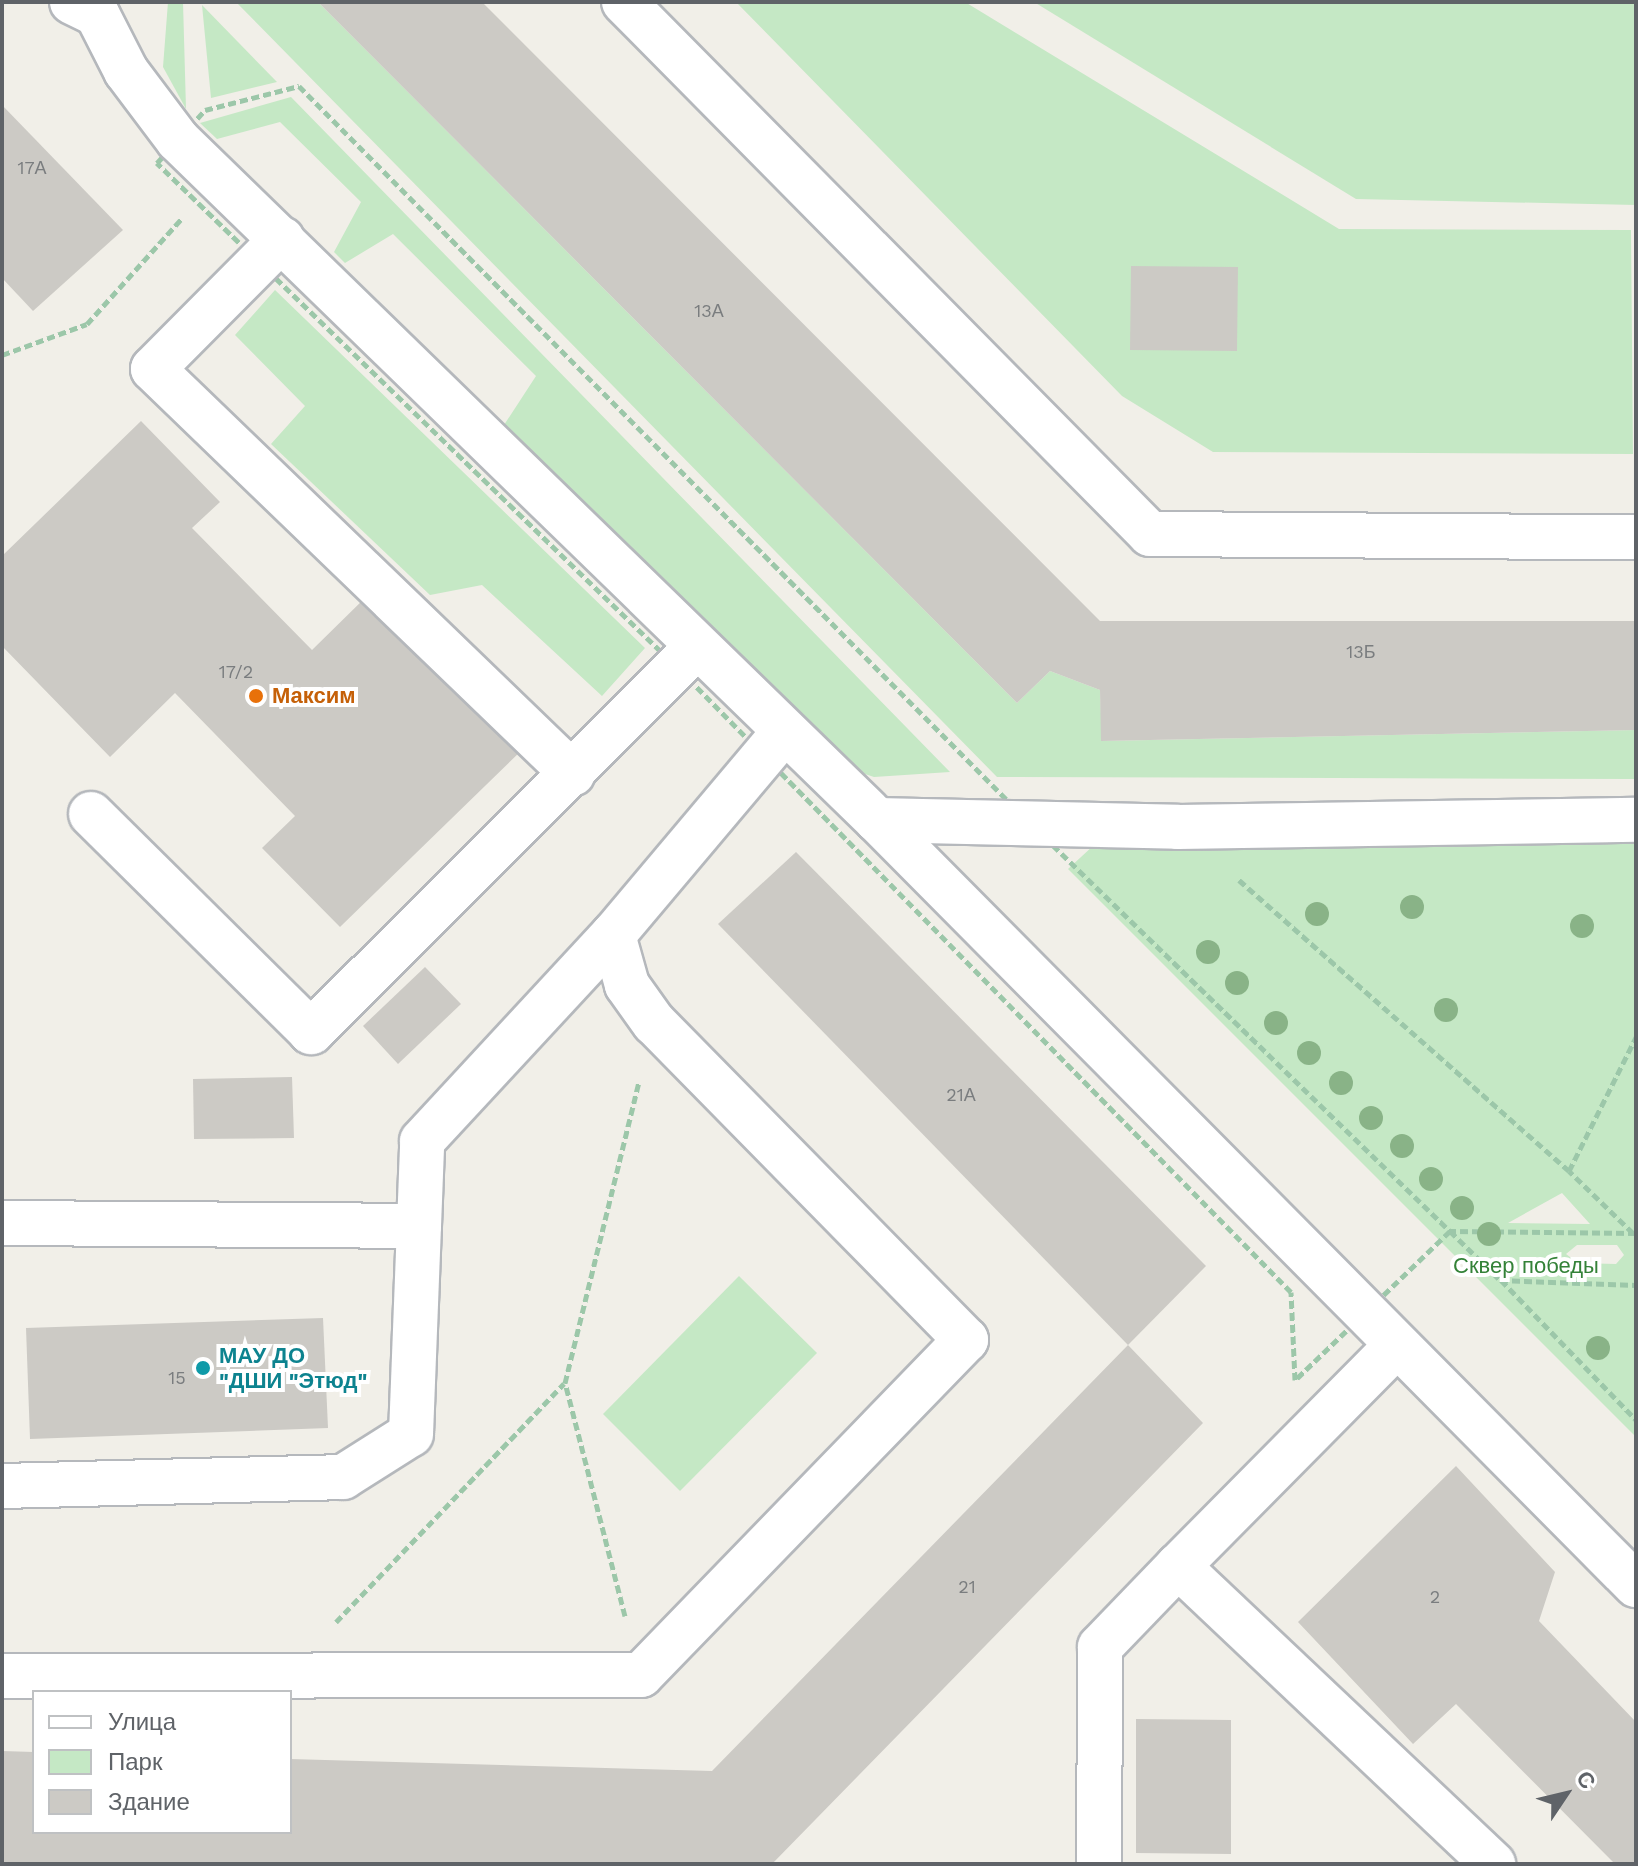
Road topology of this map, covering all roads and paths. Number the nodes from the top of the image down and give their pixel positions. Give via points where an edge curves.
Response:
1 (624, 2) edge
2 (92, 6) edge
3 (196, 202) dead end
4 (282, 239) junction
5 (2, 355) edge
6 (1636, 537) edge
7 (697, 647) junction
8 (784, 732) junction
9 (573, 774) junction
10 (91, 814) dead end
11 (877, 820) junction
12 (1636, 820) edge
13 (1178, 827) junction
14 (613, 935) junction
15 (654, 1023) junction
16 (1636, 1037) edge
17 (1569, 1171) junction
18 (2, 1223) edge
19 (419, 1226) junction
20 (1635, 1234) edge
21 (1500, 1280) junction
22 (1636, 1285) edge
23 (1396, 1346) junction
24 (565, 1383) junction
25 (1636, 1420) edge
26 (2, 1486) edge
27 (1178, 1566) junction
28 (1636, 1585) edge
29 (285, 1675) junction
30 (641, 1675) junction
31 (2, 1676) edge
32 (1099, 1864) edge
33 (1493, 1864) edge

1 - 6 street via 1150,534
2 - 4 street via 126,71 178,140
3 - 5 path via 87,324
4 - 7 street
4 - 9 street via 153,369
7 - 8 street
7 - 9 street
8 - 11 street
8 - 14 street
9 - 10 street via 311,1032
11 - 13 street
11 - 23 street
12 - 13 street
13 - 17 path
14 - 15 street via 627,985
14 - 19 street via 422,1141
15 - 24 path
15 - 30 street via 966,1340
16 - 17 path
17 - 20 path
18 - 19 street
19 - 26 street via 411,1434 343,1477
20 - 21 path via 1450,1231
21 - 22 path
21 - 25 path
23 - 27 street
23 - 28 street
24 - 29 path
24 - 30 path
27 - 32 street via 1100,1647
27 - 33 street
29 - 30 street
29 - 31 street

